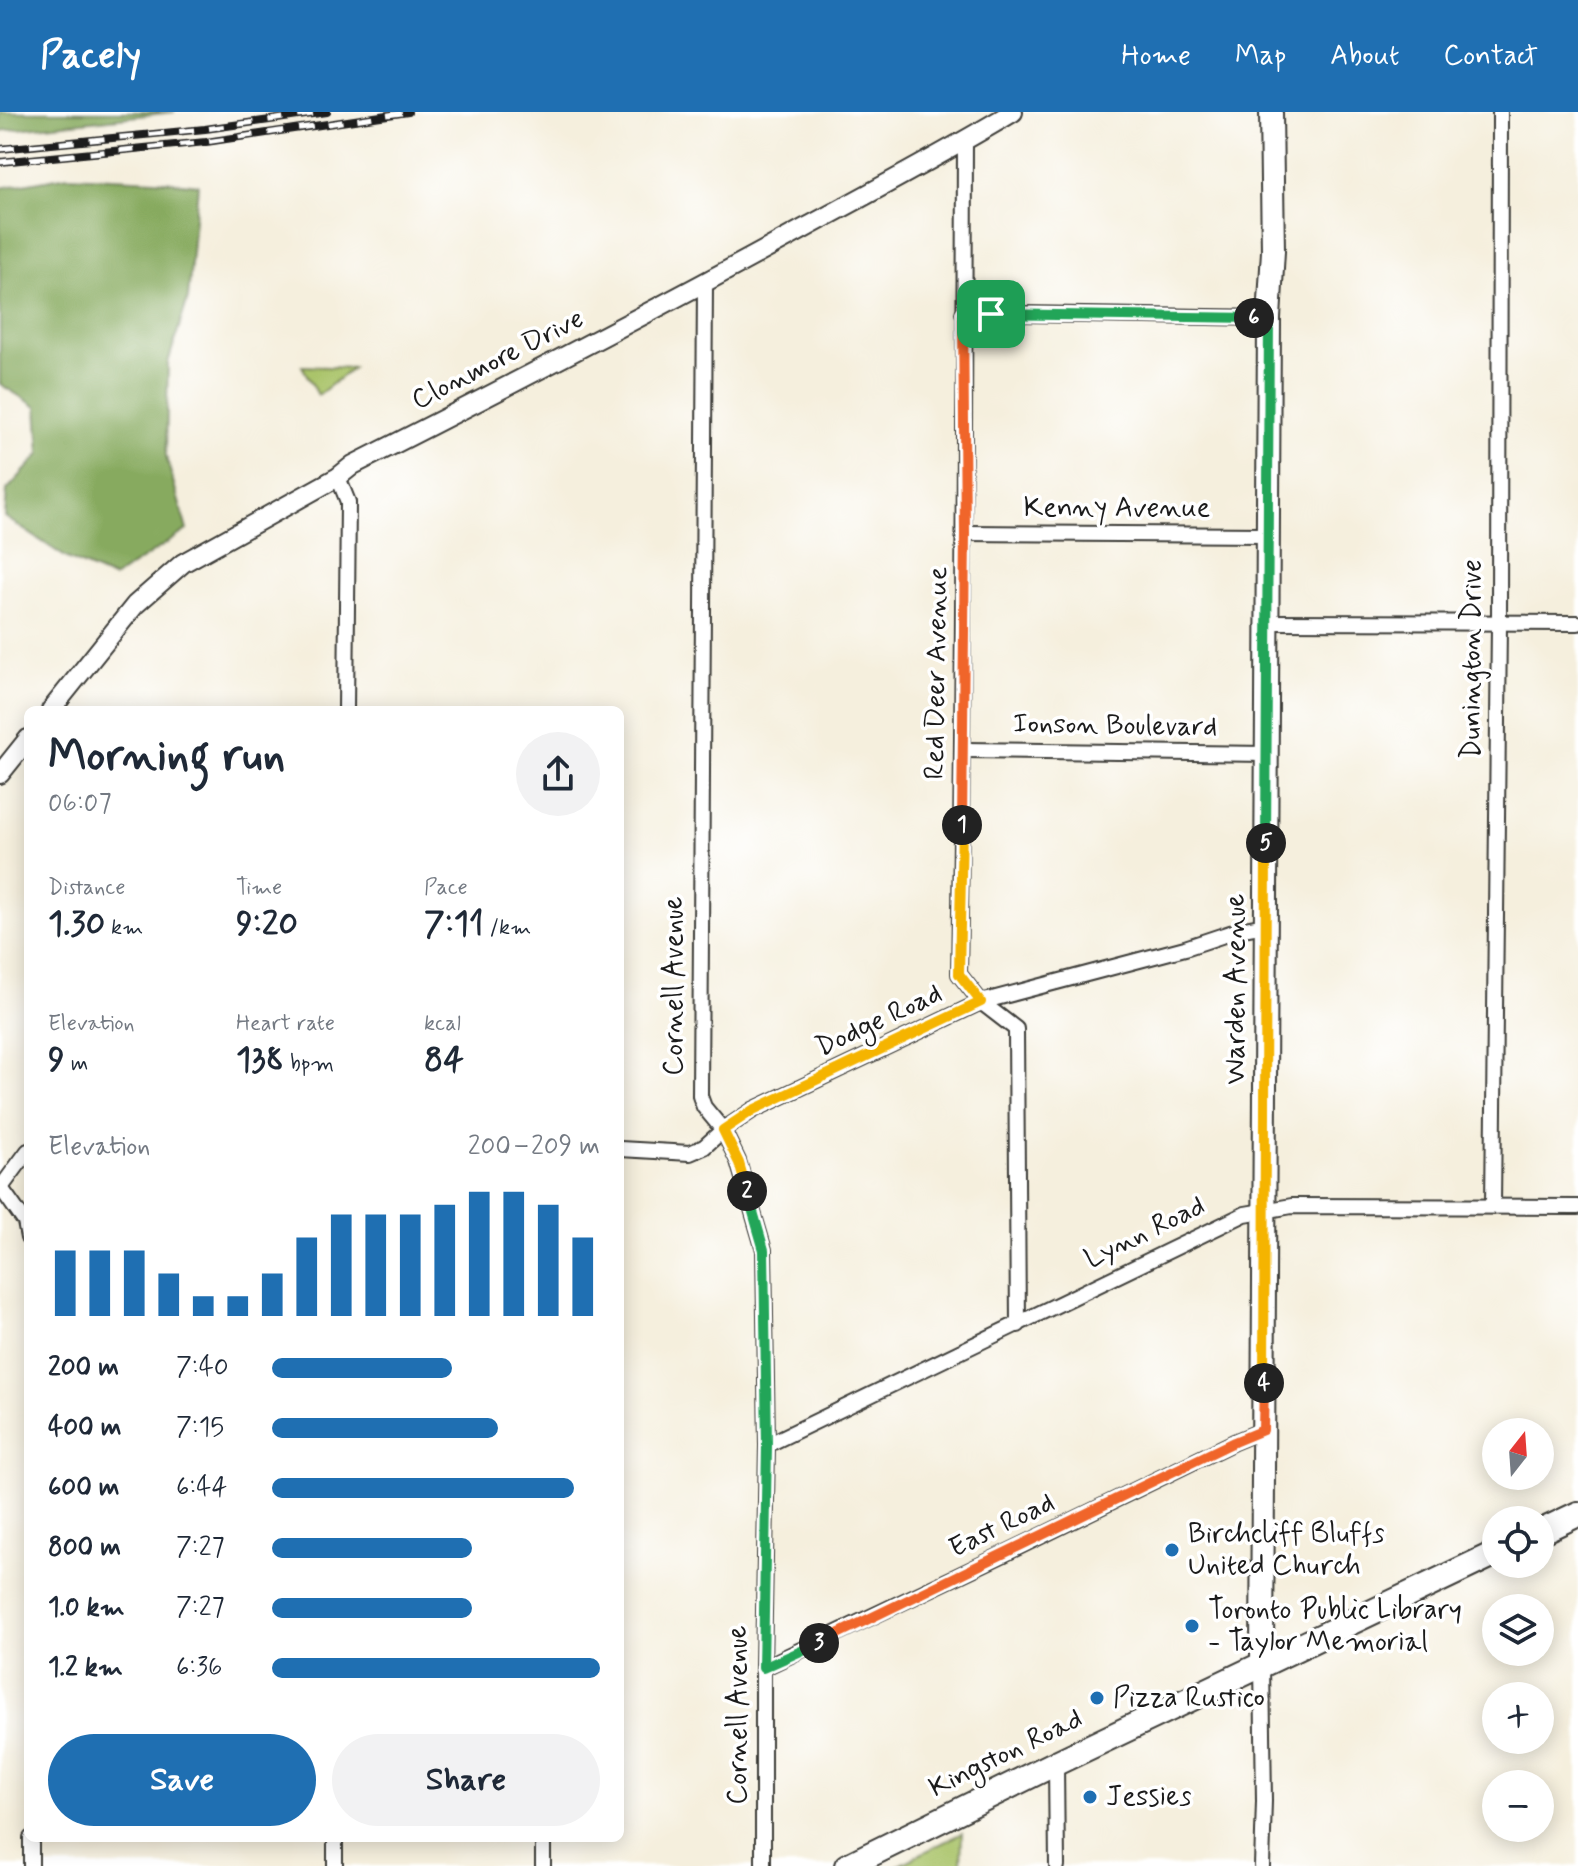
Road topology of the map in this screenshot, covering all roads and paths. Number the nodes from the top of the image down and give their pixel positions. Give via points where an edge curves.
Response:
1 (1013, 112) edge
2 (1271, 112) edge
3 (1500, 112) edge
4 (965, 140) junction
5 (705, 283) junction
6 (963, 313) junction
7 (1269, 318) junction
8 (338, 477) junction
9 (965, 533) junction
10 (1268, 535) junction
11 (1267, 622) junction
12 (1578, 623) edge
13 (1499, 624) junction
14 (54, 706) edge
15 (346, 706) edge
16 (24, 744) edge
17 (963, 750) junction
18 (1267, 754) junction
19 (0, 774) edge
20 (1265, 925) junction
21 (981, 1002) junction
22 (723, 1130) junction
23 (624, 1149) edge
24 (24, 1156) edge
25 (0, 1189) edge
26 (1493, 1206) junction
27 (1578, 1207) edge
28 (1265, 1210) junction
29 (24, 1221) edge
30 (1018, 1325) junction
31 (1263, 1430) junction
32 (767, 1445) junction
33 (1578, 1514) edge
34 (1554, 1525) edge
35 (1482, 1560) edge
36 (1262, 1665) junction
37 (763, 1668) junction
38 (1056, 1763) junction
39 (31, 1842) edge
40 (335, 1842) edge
41 (543, 1842) edge
42 (31, 1866) edge
43 (335, 1866) edge
44 (543, 1866) edge
45 (763, 1866) edge
46 (847, 1866) edge
47 (1057, 1866) edge
48 (1262, 1866) edge

1 - 4 street, Clonmore Drive
2 - 7 main road, Warden Avenue
3 - 13 street, Dunington Drive
4 - 5 street, Clonmore Drive
4 - 6 street, Red Deer Avenue
5 - 8 street, Clonmore Drive
5 - 22 street, Cornell Avenue via 700,1096
6 - 7 street
6 - 9 street, Red Deer Avenue
7 - 10 main road, Warden Avenue
8 - 14 street, Clonmore Drive via 183,563 135,605
8 - 15 street via 348,502
9 - 10 street, Kenny Avenue
9 - 17 street, Red Deer Avenue
10 - 11 main road, Warden Avenue
11 - 13 street
11 - 18 main road, Warden Avenue
12 - 13 street
13 - 26 street, Dunington Drive
16 - 19 street
17 - 18 street, Ionson Boulevard
17 - 21 street, Red Deer Avenue via 959,974
18 - 20 main road, Warden Avenue
20 - 21 street, Dodge Road
20 - 28 main road, Warden Avenue
21 - 22 street, Dodge Road via 753,1110
21 - 30 street, Red Deer Avenue via 1016,1029
22 - 23 street, Dodge Road via 690,1153
22 - 32 street, Cornell Avenue via 739,1163 764,1250
24 - 25 street
25 - 29 street
26 - 27 street, Lynn Road
26 - 28 street, Lynn Road
28 - 30 street, Lynn Road via 1237,1217
28 - 31 main road, Warden Avenue
30 - 32 street, Lynn Road
31 - 36 main road, Warden Avenue
31 - 37 street, East Road
32 - 37 street, Cornell Avenue
33 - 34 main road
35 - 36 main road, Kingston Road
36 - 38 main road, Kingston Road
36 - 48 street, Warden Avenue
37 - 45 street, Cornell Avenue
38 - 46 main road, Kingston Road
38 - 47 street
39 - 42 street
40 - 43 street
41 - 44 street

